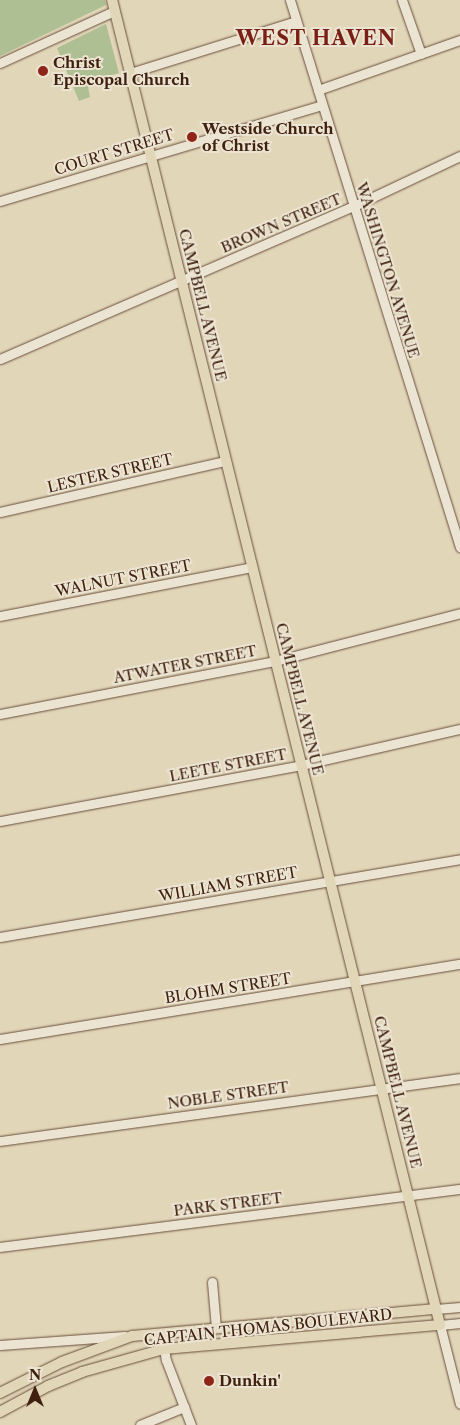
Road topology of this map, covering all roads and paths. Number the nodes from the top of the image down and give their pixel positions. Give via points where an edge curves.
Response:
1 (112, 0) edge
2 (290, 0) edge
3 (402, 0) edge
4 (114, 11) junction
5 (296, 21) junction
6 (460, 40) edge
7 (422, 54) junction
8 (0, 63) edge
9 (130, 73) junction
10 (318, 90) junction
11 (322, 105) junction
12 (150, 155) junction
13 (460, 156) edge
14 (0, 201) edge
15 (354, 206) junction
16 (181, 280) junction
17 (0, 359) edge
18 (225, 461) junction
19 (0, 512) edge
20 (460, 547) edge
21 (252, 567) junction
22 (460, 613) edge
23 (0, 616) edge
24 (275, 661) junction
25 (0, 714) edge
26 (460, 729) edge
27 (301, 765) junction
28 (0, 821) edge
29 (460, 859) edge
30 (331, 880) junction
31 (0, 937) edge
32 (460, 964) edge
33 (355, 981) junction
34 (0, 1039) edge
35 (460, 1078) edge
36 (381, 1087) junction
37 (0, 1142) edge
38 (460, 1189) edge
39 (408, 1195) junction
40 (0, 1247) edge
41 (212, 1282) dead end
42 (460, 1307) edge
43 (436, 1309) junction
44 (460, 1323) edge
45 (440, 1325) junction
46 (216, 1328) junction
47 (162, 1333) junction
48 (132, 1336) junction
49 (0, 1345) edge
50 (164, 1350) junction
51 (0, 1393) edge
52 (460, 1404) edge
53 (184, 1407) junction
54 (0, 1412) edge
55 (140, 1425) edge
56 (191, 1425) edge

1 - 4 main road, CAMPBELL AVENUE
2 - 5 street, WASHINGTON AVENUE
3 - 7 street
4 - 8 street
4 - 9 main road, CAMPBELL AVENUE
5 - 9 street
5 - 10 street, WASHINGTON AVENUE
6 - 7 street
7 - 10 street
9 - 12 main road, CAMPBELL AVENUE
10 - 11 street, WASHINGTON AVENUE
11 - 12 street, COURT STREET
11 - 15 street, WASHINGTON AVENUE
12 - 14 street, COURT STREET
12 - 16 main road, CAMPBELL AVENUE
13 - 15 street, BROWN STREET
15 - 16 street, BROWN STREET
15 - 20 street, WASHINGTON AVENUE
16 - 17 street, BROWN STREET
16 - 18 main road, CAMPBELL AVENUE
18 - 19 street, LESTER STREET
18 - 21 main road, CAMPBELL AVENUE
21 - 23 street, WALNUT STREET
21 - 24 main road, CAMPBELL AVENUE
22 - 24 street, ATWATER STREET
24 - 25 street, ATWATER STREET
24 - 27 main road, CAMPBELL AVENUE
26 - 27 street, LEETE STREET
27 - 28 street, LEETE STREET
27 - 30 main road, CAMPBELL AVENUE
29 - 30 street, WILLIAM STREET
30 - 31 street, WILLIAM STREET
30 - 33 main road, CAMPBELL AVENUE
32 - 33 street, BLOHM STREET
33 - 34 street, BLOHM STREET
33 - 36 main road, CAMPBELL AVENUE
35 - 36 street, NOBLE STREET
36 - 37 street, NOBLE STREET
36 - 39 main road, CAMPBELL AVENUE
38 - 39 street, PARK STREET
39 - 40 street, PARK STREET
39 - 43 main road, CAMPBELL AVENUE
41 - 46 street
42 - 43 street, CAPTAIN THOMAS BOULEVARD
43 - 45 main road, CAMPBELL AVENUE
43 - 46 main road, CAPTAIN THOMAS BOULEVARD
44 - 45 street, CAPTAIN THOMAS BOULEVARD
45 - 50 main road, CAPTAIN THOMAS BOULEVARD
45 - 52 street, CAMPBELL AVENUE
46 - 47 main road, CAPTAIN THOMAS BOULEVARD
47 - 48 main road, CAPTAIN THOMAS BOULEVARD
47 - 50 street
48 - 49 street
48 - 51 main road, CAPTAIN THOMAS BOULEVARD via 62,1362
50 - 53 street
50 - 54 main road, CAPTAIN THOMAS BOULEVARD via 82,1372
53 - 55 street
53 - 56 street

